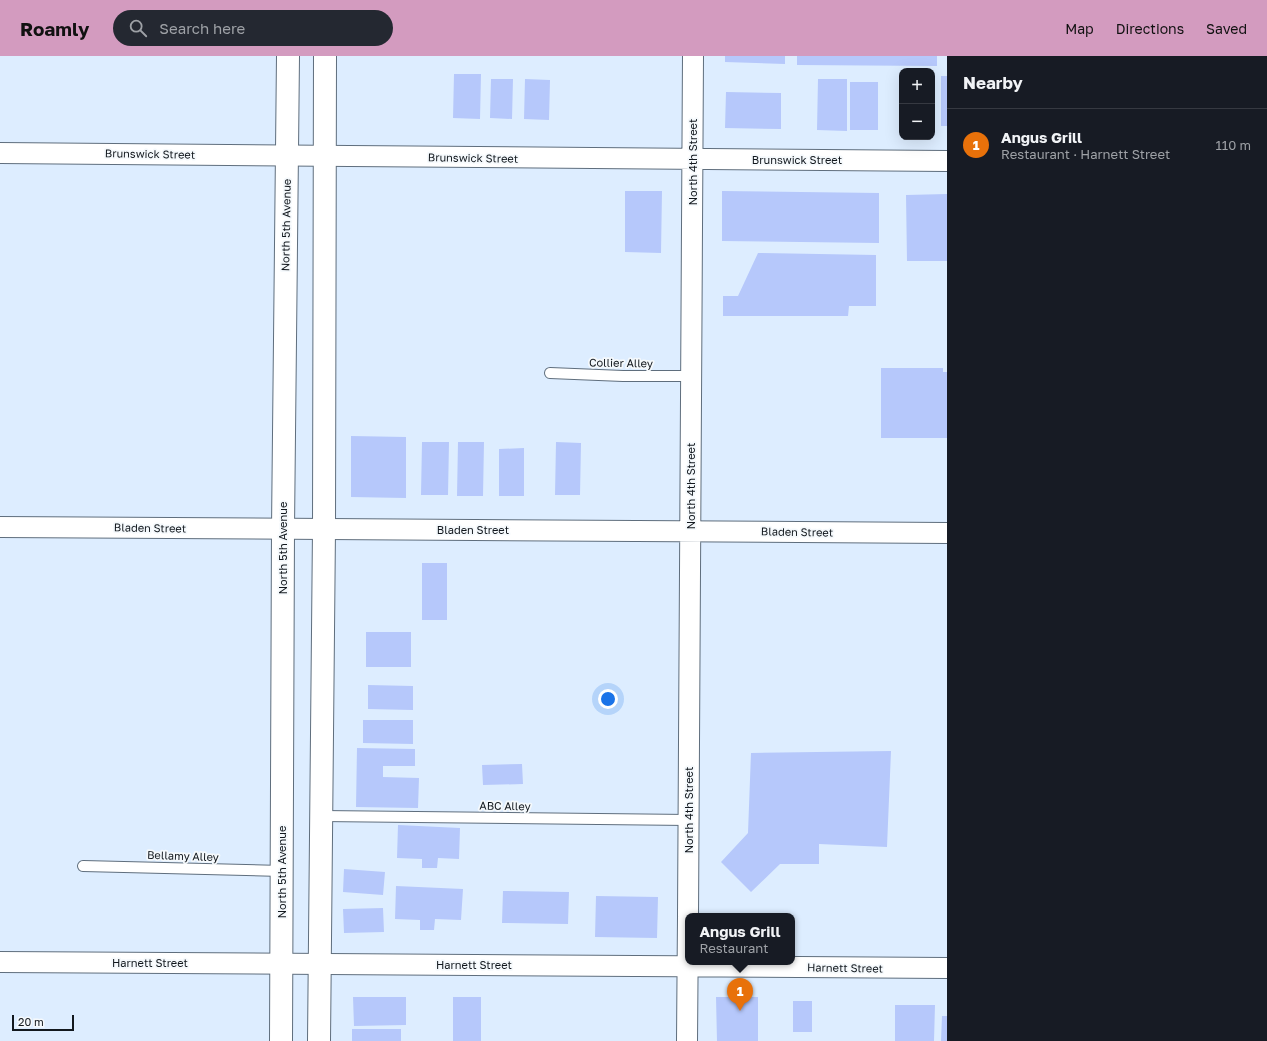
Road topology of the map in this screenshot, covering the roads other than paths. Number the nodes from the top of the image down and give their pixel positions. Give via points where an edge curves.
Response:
1 (288, 56) edge
2 (325, 56) edge
3 (693, 56) edge
4 (0, 153) edge
5 (286, 156) junction
6 (324, 156) junction
7 (693, 160) junction
8 (947, 161) edge
9 (550, 374) dead end
10 (691, 376) junction
11 (0, 527) edge
12 (283, 529) junction
13 (324, 529) junction
14 (690, 531) junction
15 (947, 533) edge
16 (321, 816) junction
17 (689, 820) junction
18 (83, 866) dead end
19 (282, 871) junction
20 (688, 913) edge
21 (0, 962) edge
22 (282, 964) junction
23 (319, 964) junction
24 (688, 966) junction
25 (947, 968) edge
26 (281, 1041) edge
27 (319, 1041) edge
28 (687, 1041) edge

1 - 5 street, North 5th Avenue
2 - 6 street
3 - 7 street, North 4th Street
4 - 5 street, Brunswick Street
5 - 6 street, Brunswick Street
5 - 12 street, North 5th Avenue
6 - 7 street, Brunswick Street
6 - 13 street
7 - 8 street, Brunswick Street
7 - 10 street, North 4th Street
9 - 10 lane, Collier Alley
10 - 14 street, North 4th Street
11 - 12 street, Bladen Street
12 - 13 street, Bladen Street
12 - 19 street, North 5th Avenue
13 - 14 street, Bladen Street
13 - 16 street
14 - 15 street, Bladen Street
14 - 17 street, North 4th Street
16 - 17 lane, ABC Alley
16 - 23 street
17 - 20 street, North 4th Street
18 - 19 lane, Bellamy Alley
19 - 22 street, North 5th Avenue
21 - 22 street, Harnett Street
22 - 23 street, Harnett Street
22 - 26 street, North 5th Avenue
23 - 24 street, Harnett Street
23 - 27 street
24 - 25 street, Harnett Street
24 - 28 street, North 4th Street

